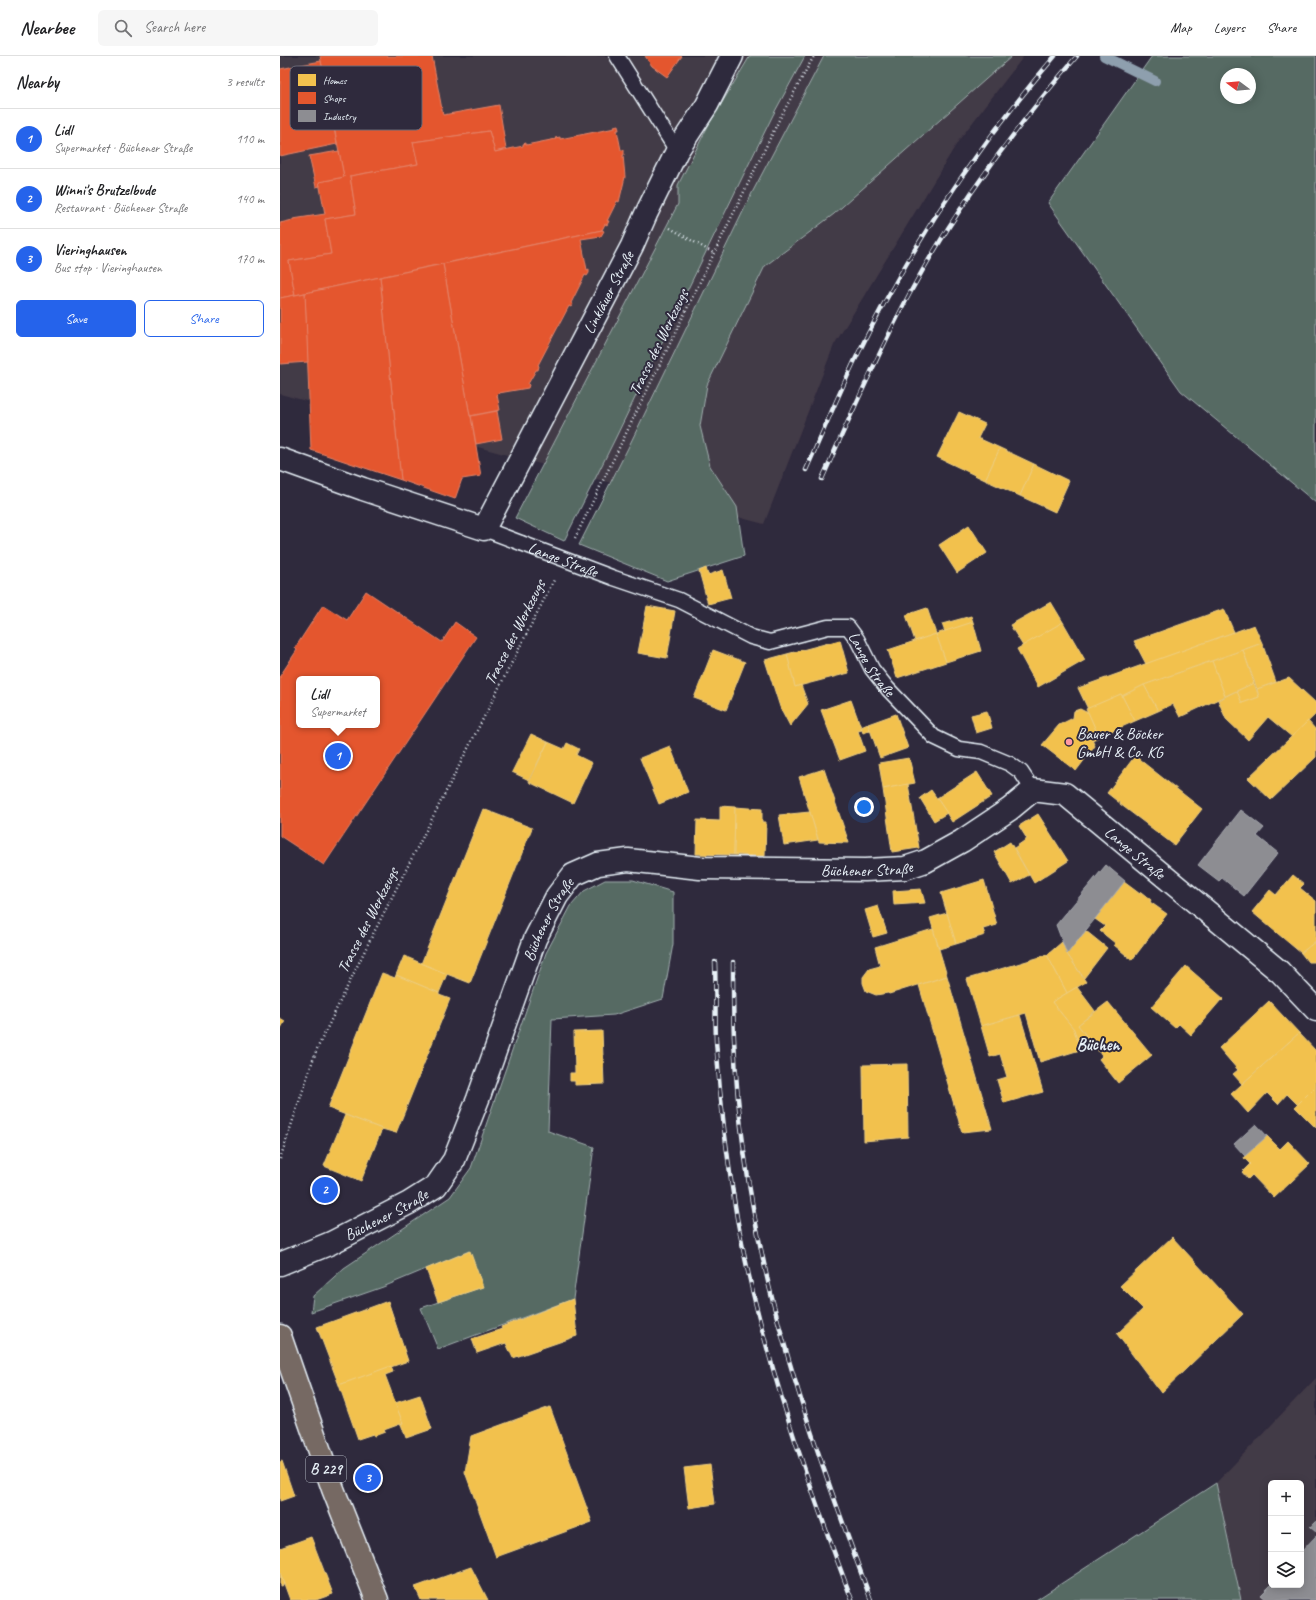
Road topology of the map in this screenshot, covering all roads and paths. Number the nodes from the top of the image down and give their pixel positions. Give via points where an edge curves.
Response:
1 (617, 56) edge
2 (732, 56) edge
3 (814, 56) edge
4 (677, 151) junction
5 (646, 214) junction
6 (715, 254) junction
7 (280, 459) edge
8 (484, 529) junction
9 (573, 543) dead end
10 (555, 577) dead end
11 (1033, 790) junction
12 (1316, 1010) edge
13 (280, 1159) edge
14 (280, 1264) edge
15 (280, 1336) edge
16 (377, 1600) edge

1 - 4 lane
2 - 4 street, Linkläuer Straße via 707,105
3 - 6 path, Trasse des Werkzeugs via 780,118
4 - 5 street, Linkläuer Straße
5 - 6 path
5 - 8 street, Linkläuer Straße via 632,246
6 - 9 path, Trasse des Werkzeugs
7 - 8 street, Lange Straße
8 - 11 lane, Lange Straße, bridge via 679,600 751,637 770,642 828,627 848,627 872,669 934,737 959,749 980,752 1010,764 1021,772
10 - 13 path, Trasse des Werkzeugs via 319,1044
11 - 12 street, Lange Straße via 1065,794 1280,972
11 - 14 street, Büchener Straße via 1010,809 962,841 926,861 905,868 700,868 628,860 598,864 574,875 557,896 535,939 454,1160 436,1186 409,1203 331,1242
15 - 16 main road, B 229 via 334,1489

